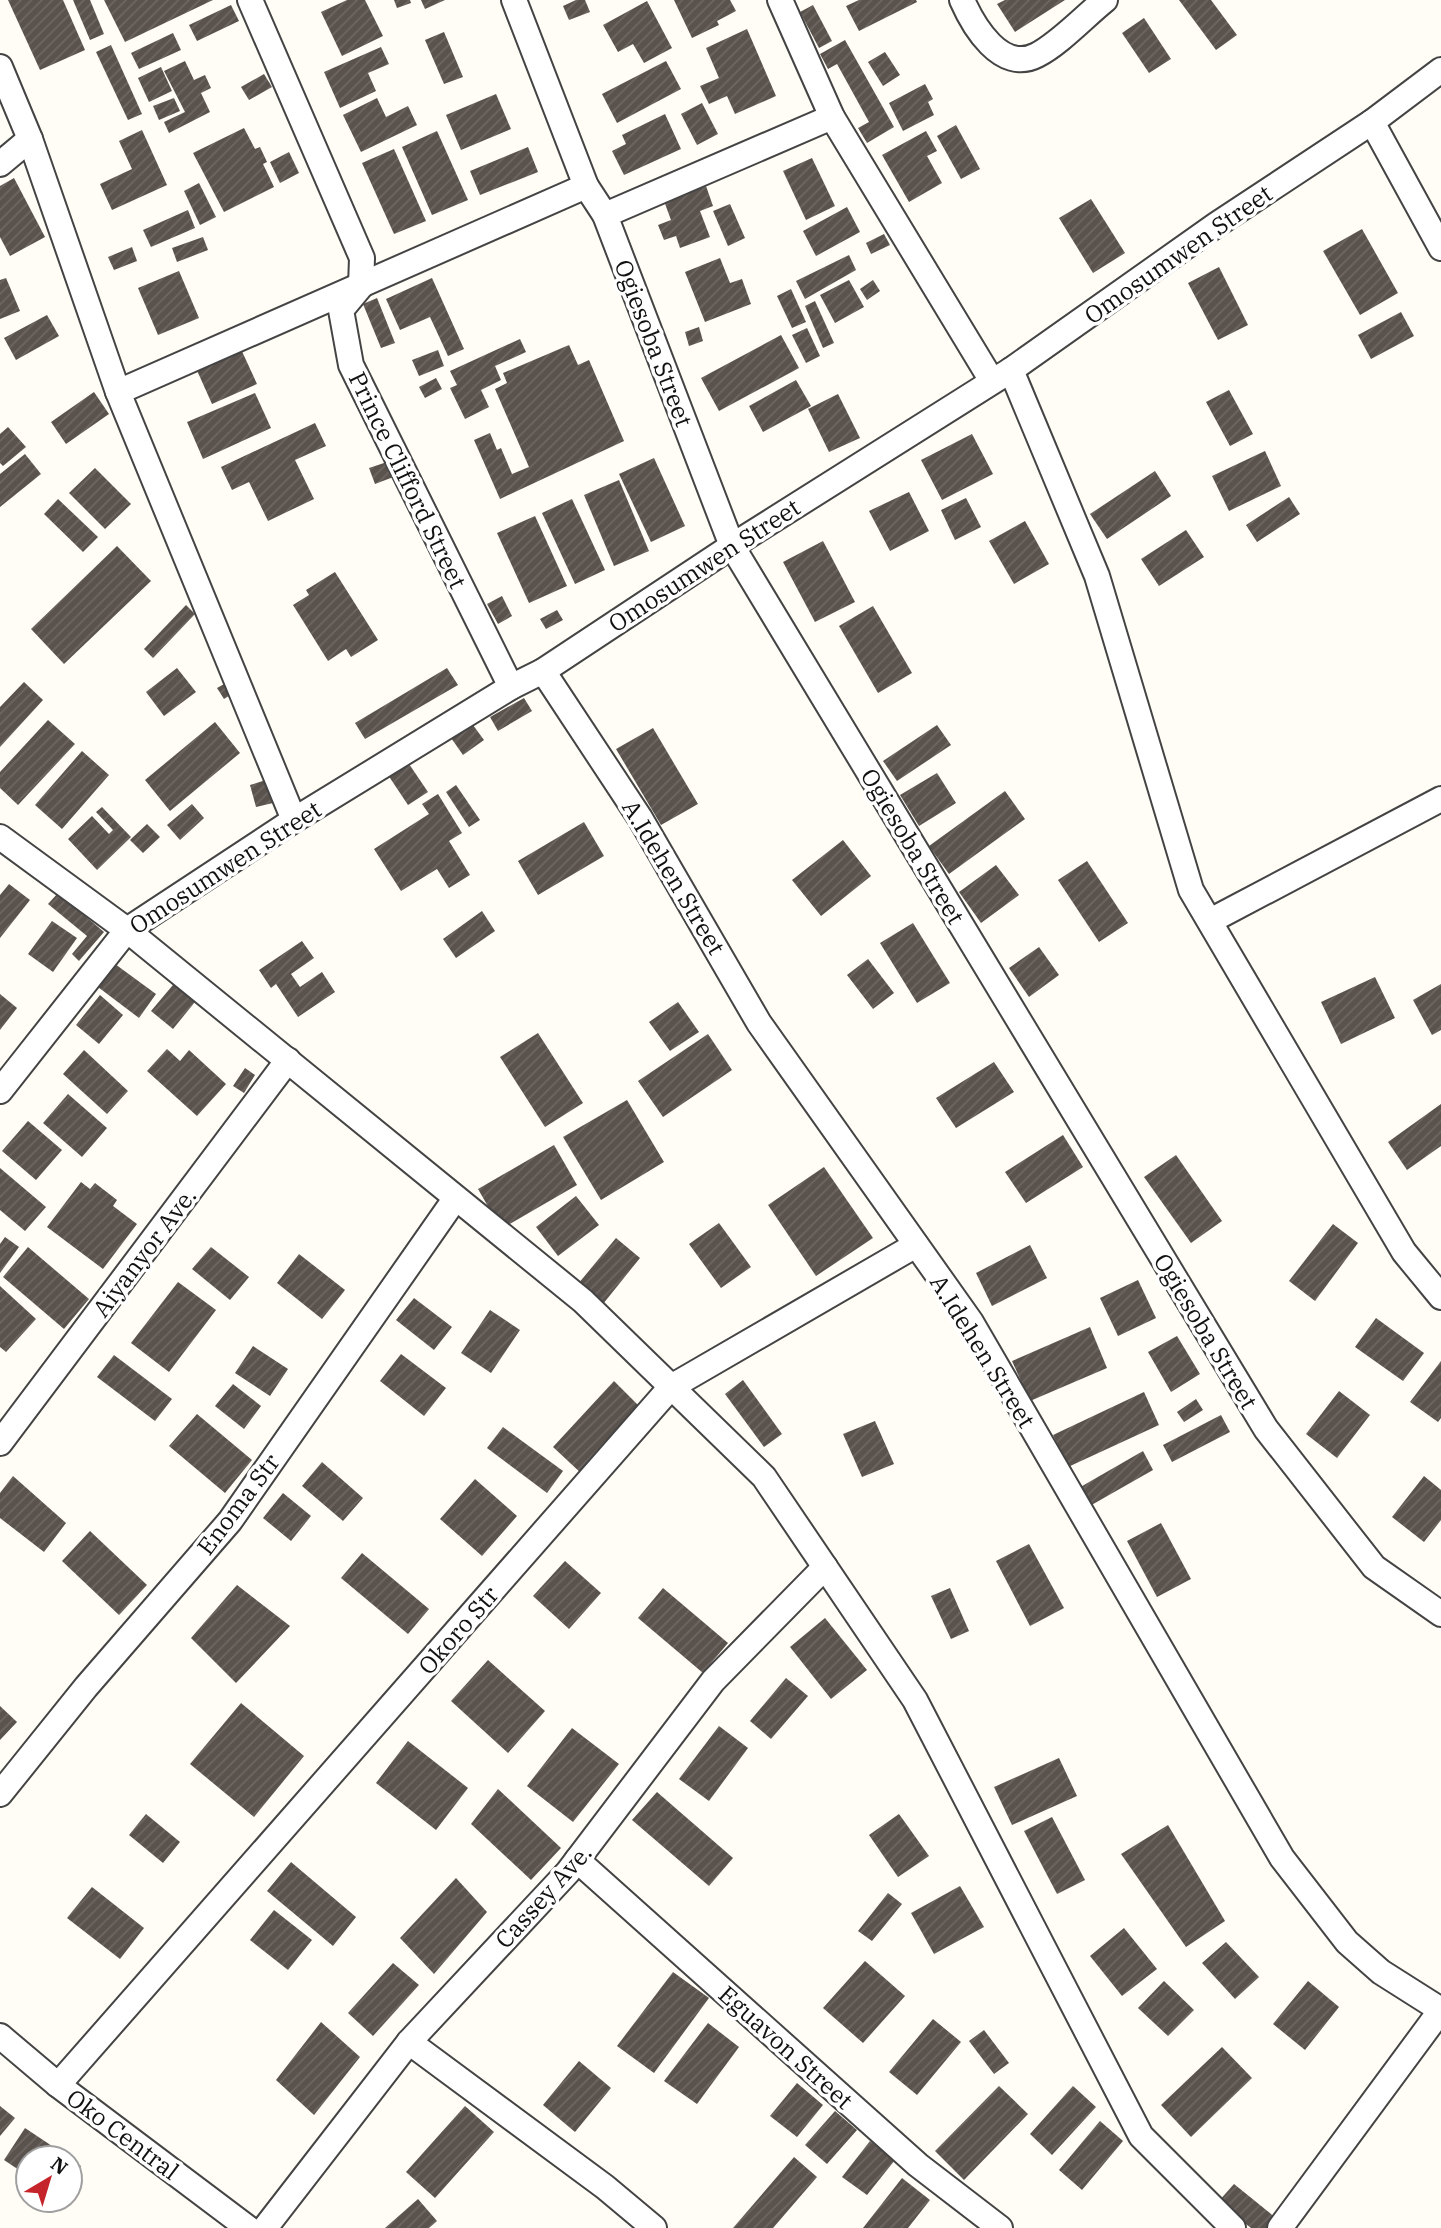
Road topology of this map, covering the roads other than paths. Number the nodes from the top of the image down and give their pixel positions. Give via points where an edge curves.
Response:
1 (250, 0) edge
2 (514, 0) edge
3 (780, 0) edge
4 (962, 0) edge
5 (1105, 0) edge
6 (0, 67) edge
7 (1441, 70) edge
8 (832, 117) junction
9 (1372, 122) junction
10 (30, 139) junction
11 (0, 164) edge
12 (586, 186) junction
13 (605, 215) junction
14 (1441, 248) edge
15 (360, 286) junction
16 (1002, 376) junction
17 (118, 392) junction
18 (732, 546) junction
19 (543, 671) junction
20 (511, 687) junction
21 (1441, 799) edge
22 (294, 820) junction
23 (0, 837) edge
24 (1210, 921) junction
25 (127, 929) junction
26 (288, 1060) junction
27 (0, 1091) edge
28 (455, 1199) junction
29 (916, 1245) junction
30 (1441, 1297) edge
31 (671, 1387) junction
32 (0, 1443) edge
33 (825, 1567) junction
34 (1441, 1614) edge
35 (0, 1794) edge
36 (577, 1860) junction
37 (1441, 2010) edge
38 (0, 2036) edge
39 (409, 2042) junction
40 (58, 2085) junction
41 (248, 2228) edge
42 (265, 2228) edge
43 (654, 2228) edge
44 (1000, 2228) edge
45 (1233, 2228) edge
46 (1280, 2228) edge

1 - 15 street via 362,258
2 - 12 street, Ogiesoba Street
3 - 8 street
4 - 5 street via 973,26 992,48 1012,58 1035,57
6 - 10 street
7 - 9 street, Omosumwen Street
8 - 13 street
8 - 16 street
9 - 14 street
9 - 16 street, Omosumwen Street
10 - 11 street
10 - 17 street
12 - 13 street, Ogiesoba Street
12 - 15 street
13 - 18 street, Ogiesoba Street
15 - 17 street
15 - 20 street, Prince Clifford Street via 341,310 351,365
16 - 18 street, Omosumwen Street
16 - 24 street via 1097,576 1191,890
17 - 22 street
18 - 19 street, Omosumwen Street
18 - 34 street, Ogiesoba Street via 1266,1429 1374,1567
19 - 20 street, Omosumwen Street
19 - 29 street, A.Idehen Street via 640,818 759,1023
20 - 22 street, Omosumwen Street
21 - 24 street
22 - 25 street, Omosumwen Street
23 - 25 street
24 - 30 street via 1405,1252
25 - 26 street
25 - 27 street, Omosumwen Street
26 - 28 street
26 - 32 street, Aiyanyor Ave.
28 - 31 street via 583,1301
28 - 35 street, Enoma Str via 230,1521 86,1686
29 - 31 street, Okoro Str
29 - 37 street, A.Idehen Street via 971,1322 1282,1857 1347,1942 1381,1972
31 - 33 street via 764,1477
31 - 40 street, Okoro Str
33 - 36 street, Cassey Ave. via 713,1681
33 - 45 street via 915,1700 1141,2136
36 - 39 street, Cassey Ave.
36 - 44 street, Eguavon Street via 918,2165
37 - 46 street
38 - 40 street, Oko Central
39 - 42 street, Cassey Ave.
39 - 43 street
40 - 41 street, Oko Central

